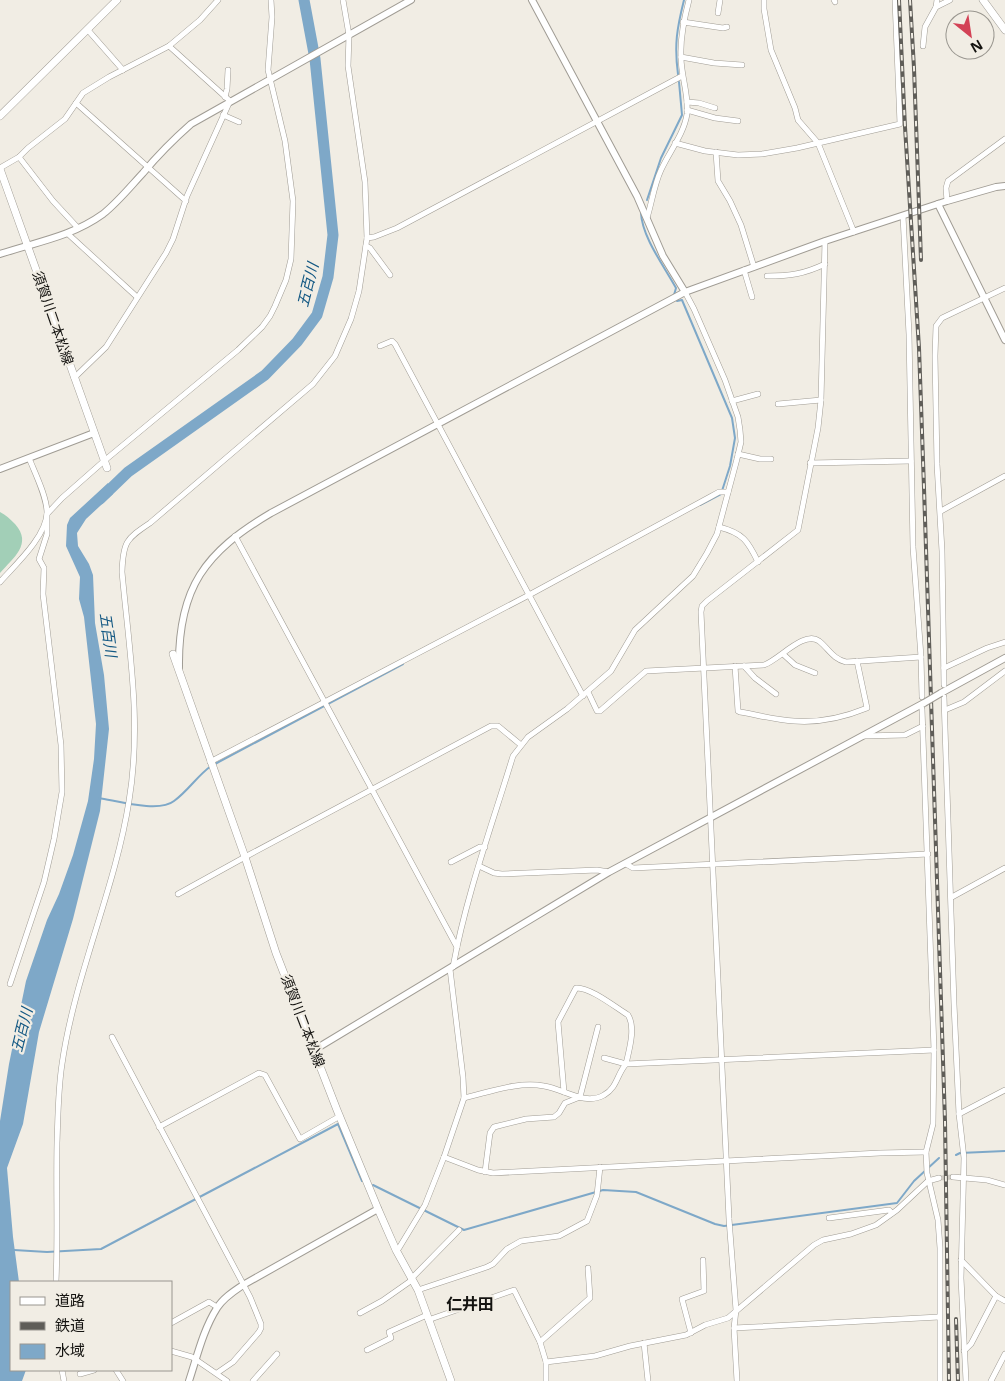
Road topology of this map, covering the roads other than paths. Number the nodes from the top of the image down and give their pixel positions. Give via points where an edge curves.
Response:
1 (117, 0) edge
2 (218, 0) edge
3 (272, 0) edge
4 (343, 0) edge
5 (411, 0) edge
6 (532, 0) edge
7 (689, 0) edge
8 (720, 0) edge
9 (764, 0) edge
10 (895, 0) edge
11 (938, 0) edge
12 (950, 0) edge
13 (983, 0) edge
14 (936, 7) junction
15 (718, 13) dead end
16 (684, 22) junction
17 (726, 27) dead end
18 (87, 30) junction
19 (1005, 30) edge
20 (346, 37) junction
21 (169, 46) junction
22 (923, 46) dead end
23 (681, 57) junction
24 (742, 65) dead end
25 (123, 70) junction
26 (228, 70) dead end
27 (682, 76) junction
28 (271, 79) junction
29 (227, 99) junction
30 (687, 102) junction
31 (76, 103) junction
32 (715, 108) dead end
33 (687, 110) junction
34 (223, 115) junction
35 (0, 116) edge
36 (598, 121) junction
37 (738, 121) dead end
38 (240, 122) dead end
39 (1005, 139) edge
40 (675, 143) junction
41 (818, 144) junction
42 (716, 152) junction
43 (19, 157) junction
44 (148, 167) junction
45 (0, 169) edge
46 (1005, 186) edge
47 (186, 200) junction
48 (947, 201) junction
49 (938, 204) junction
50 (903, 216) junction
51 (647, 218) junction
52 (78, 228) junction
53 (854, 232) junction
54 (67, 233) junction
55 (367, 238) junction
56 (825, 241) junction
57 (28, 246) junction
58 (366, 246) junction
59 (0, 254) edge
60 (825, 264) junction
61 (754, 267) junction
62 (744, 270) junction
63 (390, 275) dead end
64 (768, 276) dead end
65 (1005, 288) edge
66 (685, 292) junction
67 (137, 297) junction
68 (752, 297) dead end
69 (984, 298) junction
70 (1005, 340) edge
71 (380, 346) dead end
72 (74, 378) junction
73 (758, 394) dead end
74 (821, 400) junction
75 (732, 401) junction
76 (778, 404) dead end
77 (437, 425) junction
78 (94, 433) junction
79 (738, 454) junction
80 (29, 458) junction
81 (771, 459) dead end
82 (912, 461) junction
83 (810, 463) junction
84 (105, 464) junction
85 (0, 469) edge
86 (1005, 476) edge
87 (728, 492) junction
88 (940, 511) junction
89 (47, 514) junction
90 (719, 527) junction
91 (235, 536) junction
92 (758, 562) junction
93 (0, 582) edge
94 (529, 594) junction
95 (1005, 642) edge
96 (173, 654) dead end
97 (783, 654) junction
98 (921, 657) junction
99 (1005, 658) edge
100 (857, 661) junction
101 (736, 666) junction
102 (744, 666) junction
103 (179, 667) junction
104 (703, 668) junction
105 (944, 668) junction
106 (1005, 671) edge
107 (815, 673) dead end
108 (944, 684) dead end
109 (585, 694) junction
110 (776, 694) dead end
111 (942, 695) junction
112 (326, 702) junction
113 (923, 703) junction
114 (945, 710) junction
115 (923, 726) junction
116 (862, 736) junction
117 (521, 745) junction
118 (210, 762) junction
119 (373, 788) junction
120 (710, 817) junction
121 (485, 847) junction
122 (928, 854) junction
123 (245, 857) junction
124 (451, 862) dead end
125 (626, 864) junction
126 (713, 864) junction
127 (479, 866) junction
128 (1005, 868) edge
129 (609, 872) junction
130 (178, 894) dead end
131 (952, 897) junction
132 (457, 947) junction
133 (452, 968) junction
134 (10, 984) dead end
135 (598, 1027) dead end
136 (112, 1037) dead end
137 (314, 1050) junction
138 (934, 1050) junction
139 (604, 1058) dead end
140 (721, 1060) junction
141 (626, 1064) junction
142 (1005, 1090) edge
143 (564, 1092) junction
144 (580, 1097) junction
145 (464, 1098) junction
146 (959, 1114) junction
147 (340, 1116) junction
148 (159, 1127) junction
149 (926, 1152) junction
150 (444, 1157) junction
151 (727, 1161) junction
152 (600, 1168) junction
153 (485, 1172) junction
154 (953, 1177) tunnel mouth
155 (940, 1178) tunnel mouth
156 (962, 1178) junction
157 (928, 1181) junction
158 (1005, 1185) edge
159 (378, 1209) junction
160 (892, 1213) junction
161 (829, 1218) dead end
162 (459, 1230) dead end
163 (396, 1250) junction
164 (703, 1260) dead end
165 (961, 1260) junction
166 (588, 1268) dead end
167 (412, 1279) junction
168 (56, 1281) edge
169 (243, 1285) junction
170 (418, 1290) junction
171 (996, 1296) junction
172 (1005, 1301) edge
173 (217, 1307) junction
174 (736, 1310) junction
175 (360, 1313) dead end
176 (939, 1317) junction
177 (428, 1318) junction
178 (172, 1322) edge
179 (734, 1328) junction
180 (691, 1333) junction
181 (540, 1342) junction
182 (644, 1343) junction
183 (366, 1350) dead end
184 (172, 1351) edge
185 (964, 1351) junction
186 (277, 1354) dead end
187 (1005, 1354) edge
188 (197, 1360) junction
189 (546, 1362) junction
190 (90, 1371) edge
191 (217, 1373) junction
192 (80, 1374) dead end
193 (189, 1381) edge
194 (227, 1381) edge
195 (253, 1381) edge
196 (451, 1381) edge
197 (546, 1381) edge
198 (648, 1381) edge
199 (737, 1381) edge
200 (940, 1381) edge
201 (966, 1381) edge
202 (991, 1381) edge

1 - 18 main road
2 - 21 street
3 - 28 street via 268,70
4 - 20 street
5 - 20 street
6 - 36 street
7 - 16 street
8 - 15 street
9 - 41 street via 771,50 798,120
10 - 41 street via 900,124
11 - 14 street
12 - 14 street
13 - 19 main road
14 - 22 street via 925,27
16 - 17 street
16 - 23 street
18 - 25 street
18 - 35 main road
20 - 28 street
20 - 55 street via 365,182
21 - 25 street
21 - 29 street
23 - 24 street
23 - 27 street
25 - 31 street via 92,86
26 - 29 street
27 - 30 street
27 - 36 street
28 - 29 street
28 - 84 street via 285,141 293,201 291,259 275,306 262,327 238,350
29 - 34 street
29 - 44 street via 168,144
30 - 32 street
30 - 33 street
31 - 43 street via 65,118
31 - 44 street
33 - 37 street
33 - 40 street
34 - 38 street
34 - 47 street
36 - 51 street
36 - 55 street via 396,228
39 - 48 street via 948,181
40 - 42 street
40 - 51 street via 654,188
41 - 42 street via 762,154
41 - 53 street
42 - 61 street via 718,181 738,218
43 - 45 street
43 - 52 street
44 - 47 street
44 - 52 street via 111,207
45 - 57 main road, 須賀川二本松線
46 - 48 street
47 - 67 street via 166,253
48 - 49 street
49 - 50 street
49 - 69 street
50 - 53 street
50 - 82 street
51 - 66 street via 663,256
52 - 54 street
53 - 56 street
54 - 57 street
54 - 67 street
55 - 58 street
56 - 60 street
56 - 61 street
57 - 59 street
57 - 72 main road, 須賀川二本松線
58 - 63 street
58 - 168 street via 351,319 326,370 229,457 132,535 124,546 122,572 135,696 134,758 120,852 73,1008 61,1066
60 - 64 street via 794,275
60 - 74 street
61 - 62 street
62 - 66 street
62 - 68 street
65 - 69 street
66 - 75 street
66 - 77 street
67 - 72 street via 106,347
69 - 70 street
69 - 88 street via 942,318 936,326 936,464
71 - 77 street via 392,341 395,344
72 - 78 main road, 須賀川二本松線
73 - 75 street
74 - 76 street
74 - 83 street
75 - 79 street via 741,436
77 - 91 street via 271,513
77 - 94 street
78 - 80 street
78 - 84 main road, 須賀川二本松線
79 - 81 street
79 - 87 street
80 - 85 street
80 - 89 street
82 - 83 street
82 - 98 street
83 - 92 street via 798,530
84 - 89 street
86 - 88 street
87 - 90 street
87 - 94 street via 719,492
88 - 105 street
89 - 93 street via 29,550
89 - 134 street via 47,534 38,559 44,568 43,594 61,744 62,792 44,882
90 - 92 street via 747,541
90 - 109 street via 713,544 692,576 639,625 611,671
91 - 103 street via 212,558 190,592 181,624
91 - 112 street
92 - 104 street via 702,606
94 - 109 street
94 - 112 street
95 - 105 street
96 - 103 main road, 須賀川二本松線
97 - 100 street via 811,639 818,641 838,660
97 - 102 street via 764,665
97 - 107 street via 795,665
98 - 100 street
98 - 113 street
99 - 111 street
100 - 101 street via 867,708 833,719 804,721 738,711
101 - 102 street
101 - 104 street
102 - 110 street
103 - 118 main road, 須賀川二本松線
104 - 109 street via 646,671 600,711
104 - 120 street
105 - 108 street
106 - 114 street via 964,702
109 - 117 street
111 - 113 street, bridge
111 - 114 street
112 - 118 street
112 - 119 street
113 - 115 street
113 - 116 street
114 - 131 street
115 - 116 street via 905,735
115 - 122 street
116 - 120 street
117 - 119 street via 500,727 491,726
117 - 121 street via 513,756
118 - 123 main road, 須賀川二本松線
119 - 123 street
119 - 132 street
120 - 125 street
120 - 126 street
121 - 124 street
121 - 127 street
122 - 126 street
122 - 138 street
123 - 130 street
123 - 137 main road, 須賀川二本松線 via 276,953
125 - 126 street via 632,868
125 - 129 street
126 - 140 street
127 - 129 street via 502,874
127 - 132 street
128 - 131 street
129 - 133 street
131 - 146 street
132 - 133 street
133 - 137 street
133 - 145 street
135 - 144 street
136 - 148 street
137 - 147 main road, 須賀川二本松線
138 - 140 street
138 - 149 street via 933,1124
139 - 141 street
140 - 141 street
140 - 151 street
141 - 143 street via 630,1016 594,993 576,988 558,1022
141 - 144 street via 609,1092 594,1098
142 - 146 street
143 - 144 street
143 - 145 street via 530,1084
144 - 153 street via 565,1103 554,1117 526,1119 494,1127 490,1133
145 - 150 street
146 - 156 street via 964,1158
147 - 148 street via 300,1139 265,1075 259,1073
147 - 159 main road, 須賀川二本松線
148 - 169 street
149 - 151 street
149 - 157 street
150 - 153 street
150 - 163 street via 421,1212
151 - 152 street
151 - 174 street
152 - 153 street
152 - 170 street via 597,1194 587,1221 559,1236 521,1241 487,1267
154 - 156 street
155 - 157 street
156 - 158 street
156 - 165 street
157 - 160 street
157 - 176 street via 938,1220
159 - 163 main road, 須賀川二本松線
159 - 169 street
160 - 161 street via 889,1210
160 - 174 street via 876,1225 814,1245
162 - 167 street
163 - 167 main road, 須賀川二本松線
164 - 180 street via 704,1291 682,1299
165 - 171 street
165 - 185 street
166 - 181 street via 590,1298
167 - 170 main road, 須賀川二本松線
167 - 175 street
169 - 173 street
169 - 191 street via 261,1328 233,1362
170 - 177 main road, 須賀川二本松線
171 - 172 street
171 - 185 street via 971,1344
173 - 178 street via 209,1302
173 - 188 street
174 - 179 street
174 - 180 street via 728,1318
176 - 179 street
176 - 200 street
177 - 181 street via 514,1290
177 - 183 street via 390,1332 391,1338
177 - 196 main road, 須賀川二本松線
179 - 199 street
180 - 182 street
181 - 189 street
182 - 189 street via 595,1356
182 - 198 street
184 - 188 street
185 - 201 street
186 - 195 street
187 - 202 street
188 - 191 street
188 - 193 street
189 - 197 street
190 - 192 street
191 - 194 street

